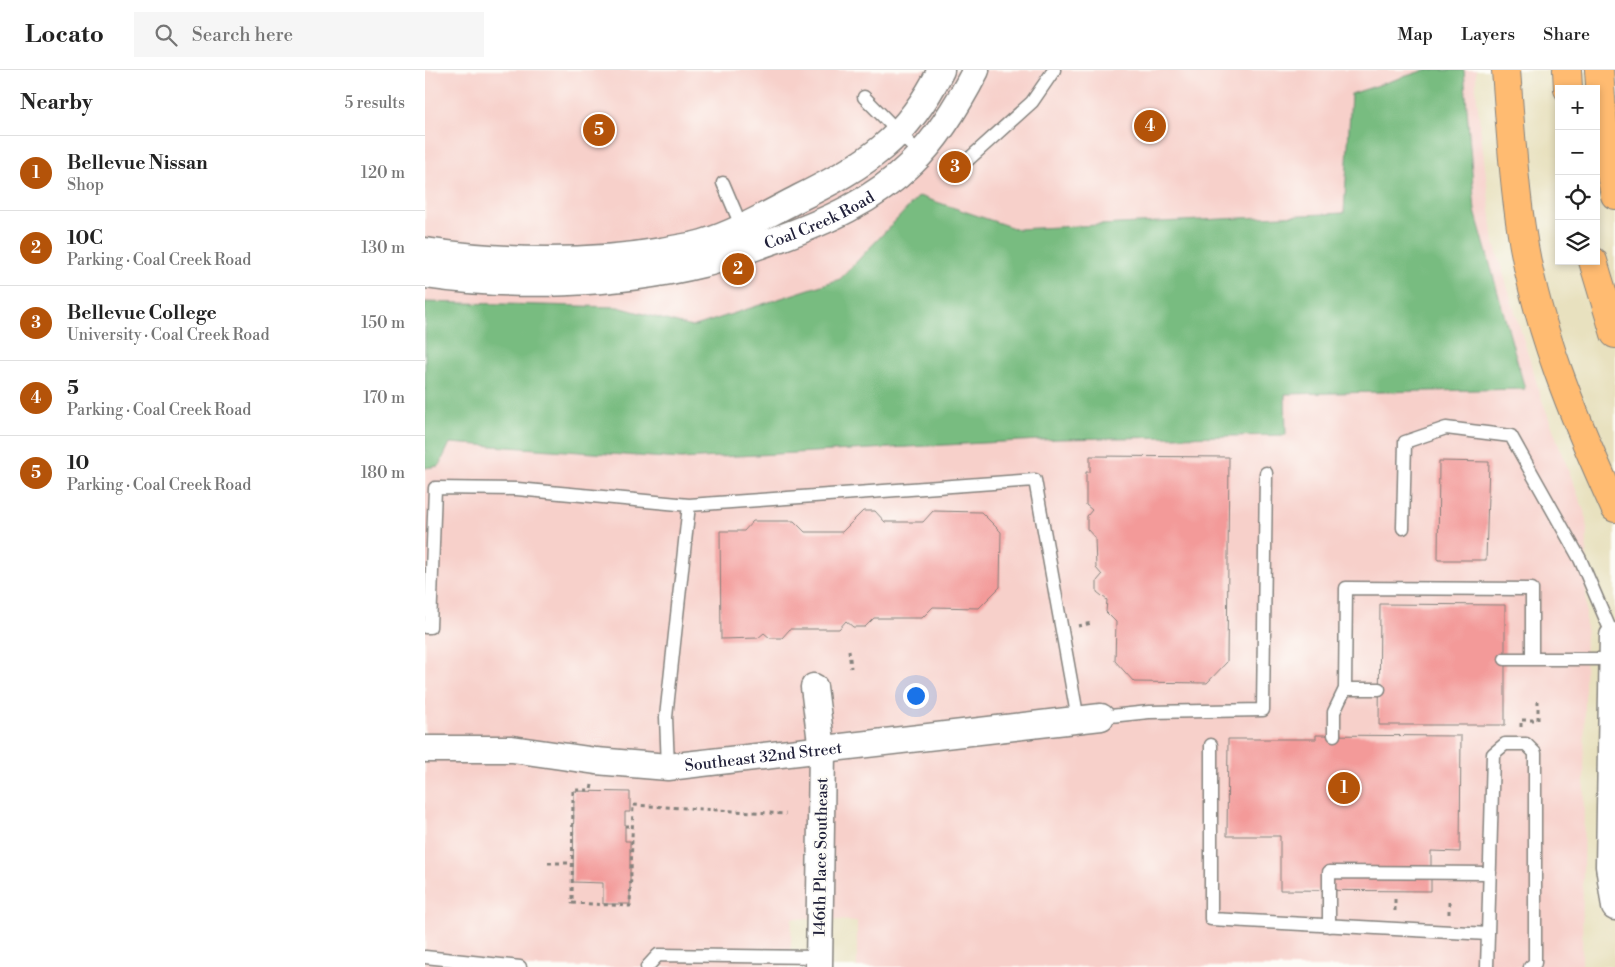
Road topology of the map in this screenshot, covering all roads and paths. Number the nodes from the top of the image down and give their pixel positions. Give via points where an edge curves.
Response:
1 (941, 70) edge
2 (976, 70) edge
3 (1054, 70) edge
4 (1506, 70) edge
5 (1567, 70) edge
6 (1599, 70) edge
7 (1568, 85) edge
8 (864, 97) dead end
9 (900, 132) junction
10 (921, 154) junction
11 (960, 167) dead end
12 (723, 183) dead end
13 (1615, 195) edge
14 (747, 237) junction
15 (425, 251) edge
16 (1594, 265) edge
17 (425, 275) edge
18 (1615, 334) edge
19 (1266, 473) dead end
20 (689, 506) junction
21 (1615, 508) edge
22 (1403, 528) dead end
23 (1091, 623) dead end
24 (1075, 626) dead end
25 (425, 627) edge
26 (1613, 648) junction
27 (849, 650) dead end
28 (1505, 659) dead end
29 (1532, 659) junction
30 (851, 668) dead end
31 (814, 687) dead end
32 (1345, 689) junction
33 (1379, 689) dead end
34 (1538, 701) dead end
35 (1089, 718) junction
36 (1521, 731) dead end
37 (1334, 735) dead end
38 (1211, 744) dead end
39 (425, 749) edge
40 (821, 750) junction
41 (668, 767) junction
42 (593, 777) dead end
43 (786, 814) dead end
44 (625, 826) dead end
45 (633, 826) junction
46 (548, 863) dead end
47 (572, 863) junction
48 (1490, 874) junction
49 (1395, 899) dead end
50 (1449, 900) dead end
51 (1615, 907) edge
52 (1395, 917) dead end
53 (1449, 917) dead end
54 (1329, 926) junction
55 (1488, 934) junction
56 (425, 957) edge
57 (682, 961) edge
58 (761, 962) edge
59 (819, 962) edge
60 (520, 967) edge
61 (647, 967) edge
62 (1487, 967) edge
63 (1530, 967) edge

1 - 9 street, Coal Creek Road via 930,93
2 - 10 street, Coal Creek Road via 958,105
3 - 11 lane via 1032,102
4 - 21 main road via 1521,230 1536,295 1557,369
5 - 7 main road
6 - 13 main road via 1604,139
8 - 9 lane
9 - 10 lane
9 - 14 street, Coal Creek Road via 877,154
10 - 14 street, Coal Creek Road via 892,181 855,207 810,228
12 - 14 lane
14 - 15 street, Coal Creek Road via 639,255 523,260
14 - 17 street, Coal Creek Road via 703,264 644,274 578,281 493,282
16 - 18 main road
19 - 35 lane via 1263,710 1149,712
20 - 25 lane via 517,489 435,488 430,627
20 - 35 lane via 1035,480
20 - 41 lane via 666,717
22 - 26 lane via 1405,442 1445,428 1511,436 1580,559
23 - 24 path
26 - 29 lane
26 - 51 street via 1609,866
27 - 30 path
28 - 29 lane
29 - 32 lane via 1532,588 1346,588
31 - 40 street, 146th Place Southeast
32 - 33 lane
32 - 37 lane via 1335,712
34 - 36 path via 1538,720 1521,720
35 - 40 street, Southeast 32nd Street
38 - 54 lane via 1211,919
39 - 41 street, Southeast 32nd Street via 512,749
40 - 41 street, Southeast 32nd Street
40 - 59 street, 146th Place Southeast
42 - 47 path via 591,790 573,790
43 - 45 path via 633,805
44 - 45 path
45 - 47 path via 630,906 572,903
46 - 47 path
48 - 54 lane via 1329,872
48 - 55 lane
48 - 63 lane via 1493,754 1505,744 1526,744 1535,753 1535,963
49 - 52 path
50 - 53 path
54 - 55 lane
55 - 62 lane
56 - 60 lane
57 - 58 lane
57 - 61 lane via 658,955
58 - 59 lane

